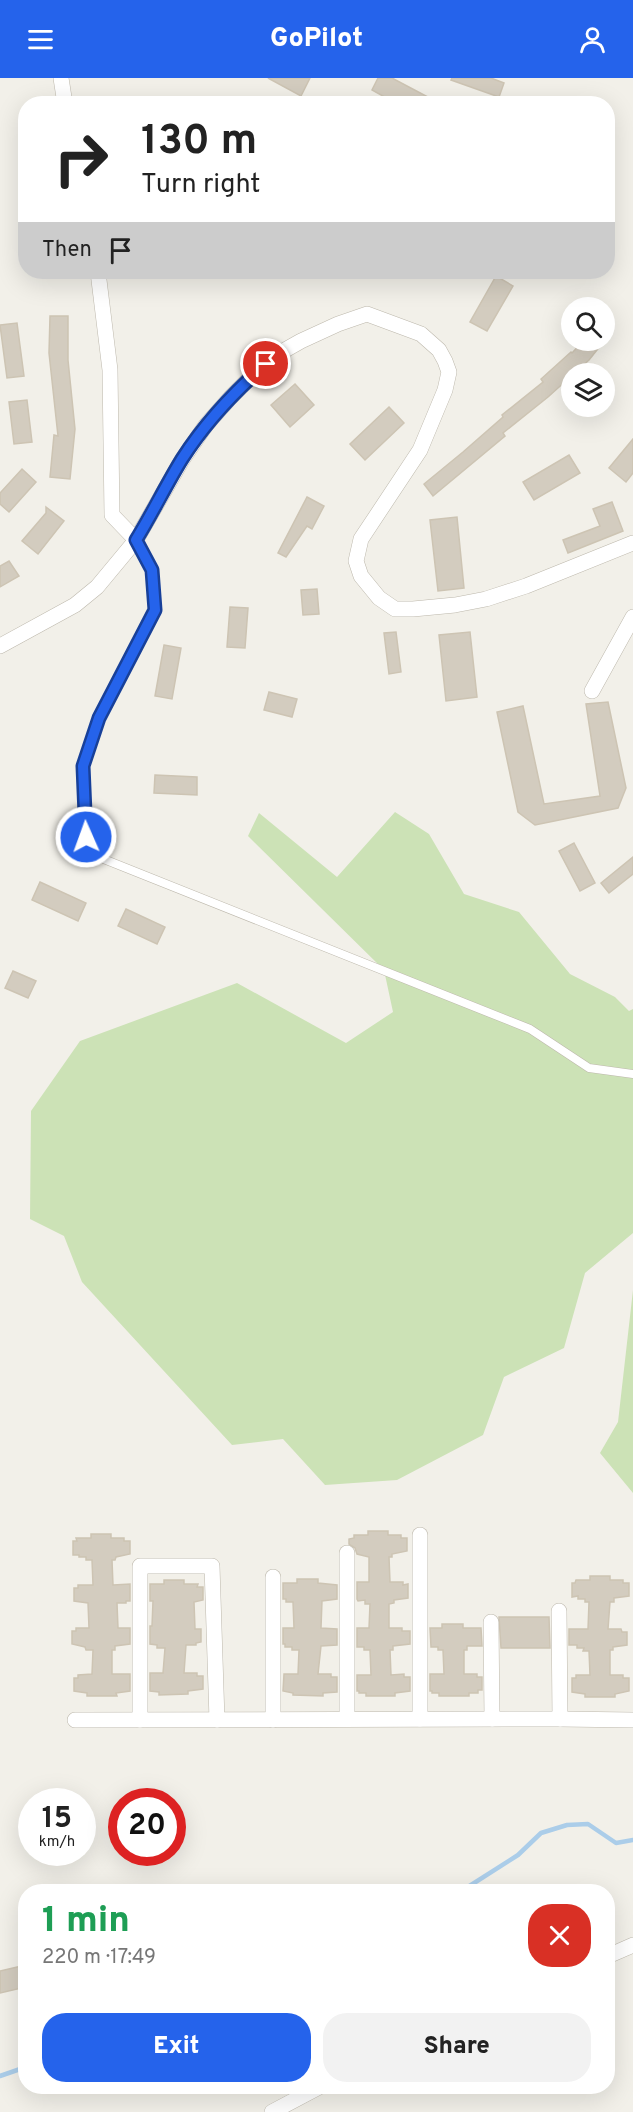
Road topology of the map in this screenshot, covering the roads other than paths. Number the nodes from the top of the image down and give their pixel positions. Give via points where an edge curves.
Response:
1 (61, 78) edge
2 (64, 96) edge
3 (99, 279) edge
4 (136, 540) junction
5 (633, 543) edge
6 (633, 617) edge
7 (0, 646) edge
8 (592, 691) dead end
9 (633, 1074) edge
10 (420, 1535) dead end
11 (347, 1553) dead end
12 (273, 1577) dead end
13 (560, 1611) dead end
14 (491, 1622) dead end
15 (347, 1719) junction
16 (420, 1719) junction
17 (492, 1719) junction
18 (560, 1719) junction
19 (75, 1720) dead end
20 (140, 1720) junction
21 (217, 1720) junction
22 (273, 1720) junction
23 (633, 1720) edge
24 (633, 1945) edge
25 (615, 1953) edge
26 (306, 2094) edge
27 (272, 2112) edge

1 - 2 street
3 - 4 street via 110,369 112,515
4 - 5 street via 182,460 237,390 278,354 338,324 368,314 421,334 439,350 449,372 420,450 361,539 356,561 361,576 379,598 395,609 486,599
4 - 7 street via 97,587 75,605
4 - 9 lane via 152,570 155,610 99,718 83,766 86,837 101,858 530,1029 589,1068
6 - 8 street
10 - 16 street
11 - 15 street
12 - 22 street
13 - 18 street
14 - 17 street
15 - 16 street
15 - 22 street
16 - 17 street
17 - 18 street
18 - 23 street
19 - 20 street
20 - 21 street
20 - 21 street via 141,1566 212,1566
21 - 22 street
24 - 25 street
26 - 27 street

